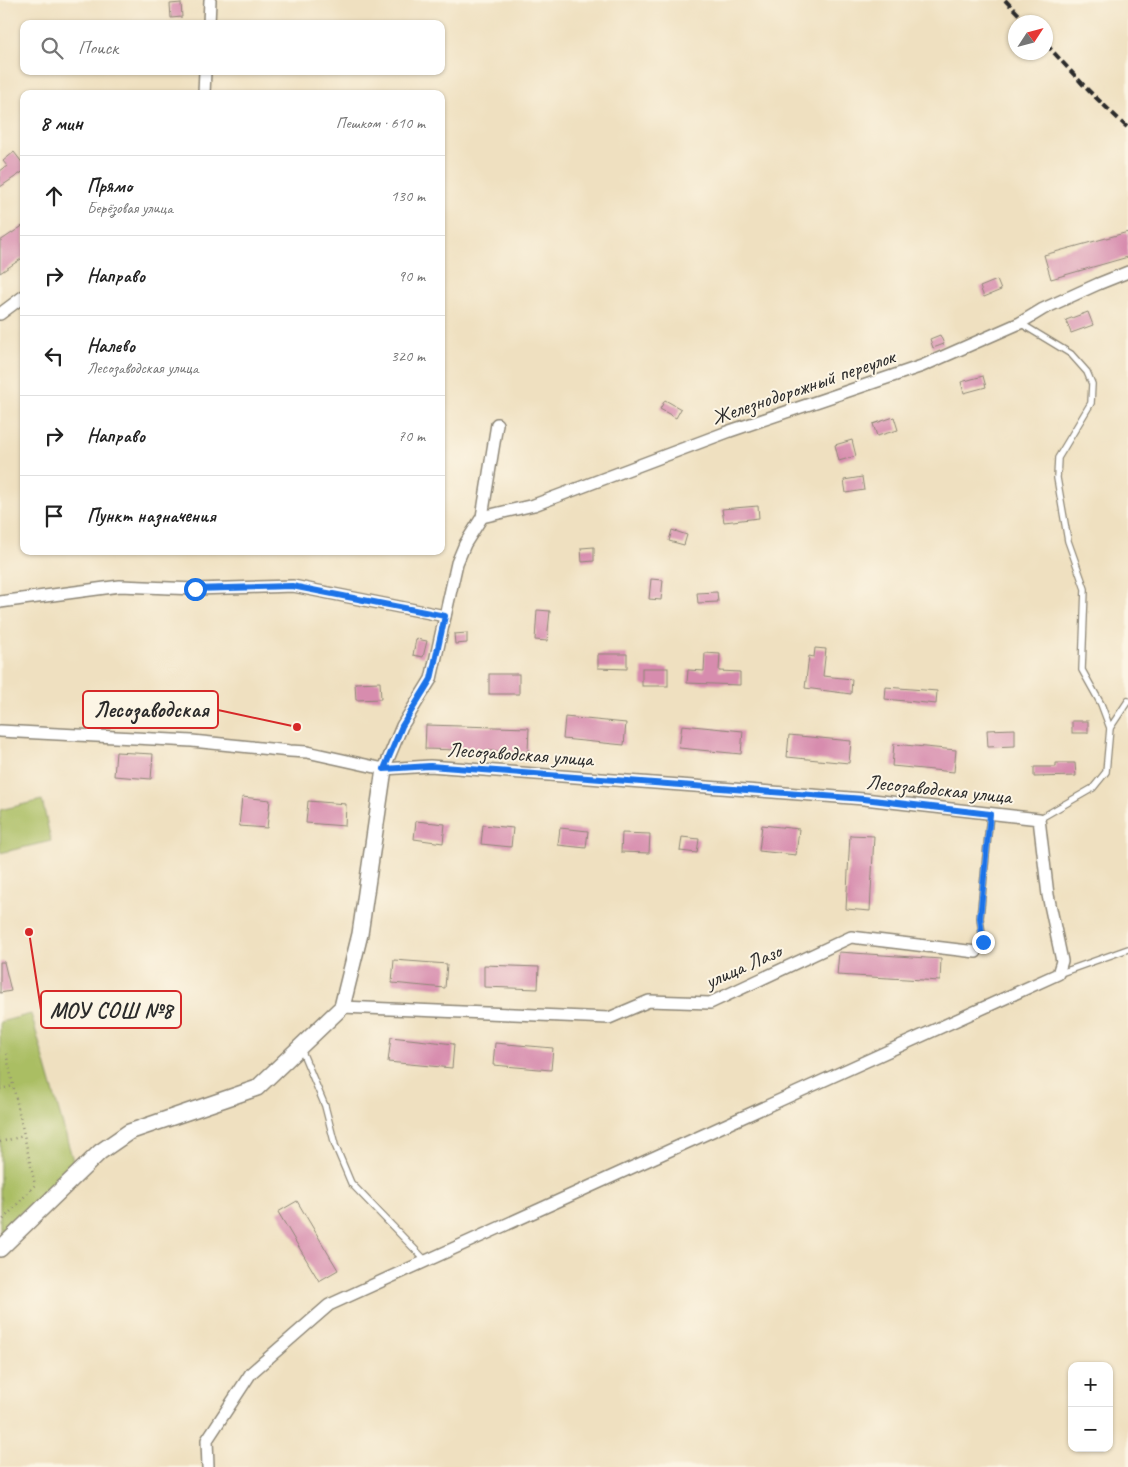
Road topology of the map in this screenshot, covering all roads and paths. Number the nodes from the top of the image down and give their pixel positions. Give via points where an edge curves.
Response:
1 (210, 0) edge
2 (208, 20) edge
3 (205, 75) edge
4 (204, 90) edge
5 (1128, 272) edge
6 (20, 299) edge
7 (0, 314) edge
8 (1020, 323) junction
9 (498, 424) dead end
10 (482, 517) junction
11 (0, 602) edge
12 (445, 616) junction
13 (1128, 700) edge
14 (1110, 728) junction
15 (0, 731) edge
16 (384, 769) junction
17 (990, 814) junction
18 (1039, 819) junction
19 (1128, 949) edge
20 (976, 952) joint
21 (1058, 974) junction
22 (342, 1007) junction
23 (300, 1047) junction
24 (6, 1053) dead end
25 (13, 1086) junction
26 (0, 1089) edge
27 (24, 1136) junction
28 (0, 1142) edge
29 (0, 1222) edge
30 (0, 1249) edge
31 (426, 1262) junction
32 (208, 1467) edge

1 - 2 street
3 - 4 street
5 - 8 street, Железнодорожный переулок
6 - 7 street
8 - 10 street, Железнодорожный переулок via 922,366 730,430 534,505
8 - 14 lane via 1071,354 1087,372 1092,384 1092,403 1058,458 1057,478 1068,541 1085,589 1082,670
9 - 10 street
10 - 12 street via 457,564
11 - 12 street via 120,586 195,589 292,586
12 - 16 street via 431,679 402,726
13 - 14 lane
14 - 18 lane via 1106,772 1093,788
15 - 16 street, Лесозаводская улица via 192,741 307,752
16 - 17 street, Лесозаводская улица via 430,766 864,799
16 - 22 street via 360,934
17 - 18 street, Лесозаводская улица
17 - 20 lane via 980,918 983,942
18 - 21 street via 1048,894 1062,961
19 - 21 lane
20 - 22 street, улица Лазо via 851,937 710,1003 649,1000 608,1018
21 - 31 street
22 - 23 street
23 - 30 street via 257,1088 129,1132 100,1152
23 - 31 lane via 325,1106 335,1145 351,1183
24 - 25 path
25 - 26 path
25 - 27 path
27 - 28 path
27 - 29 path via 34,1185
31 - 32 street via 329,1306 251,1374 207,1440

